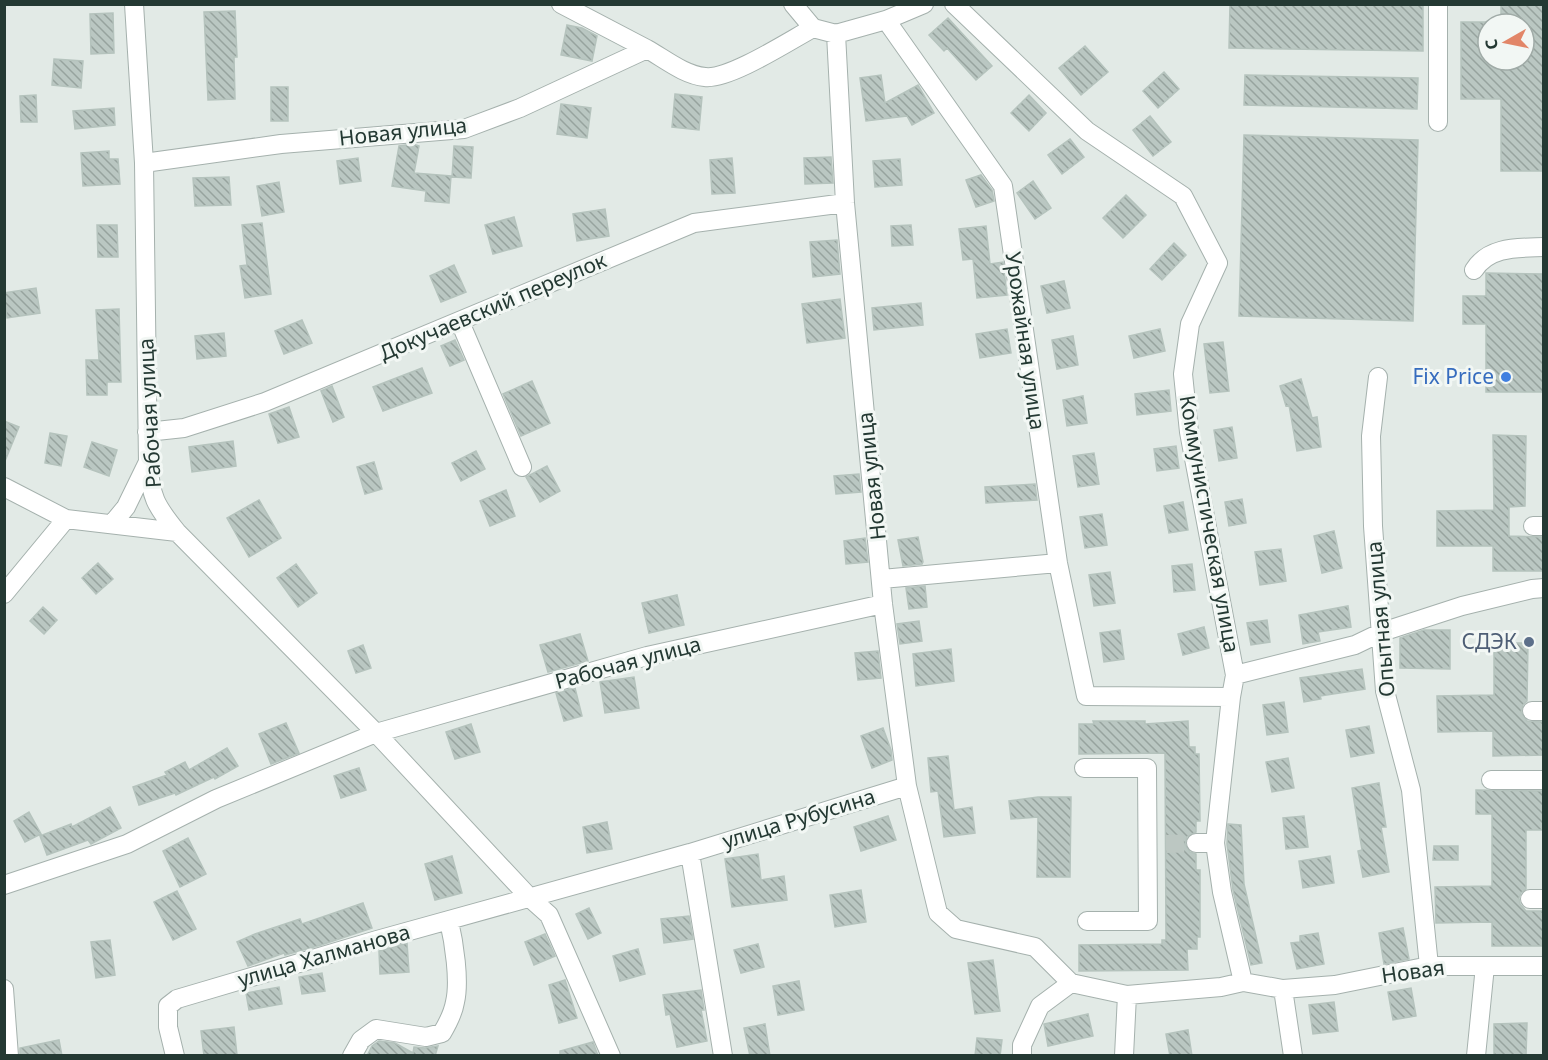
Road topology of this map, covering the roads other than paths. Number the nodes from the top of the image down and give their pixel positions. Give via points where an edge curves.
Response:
1 (134, 4) edge
2 (561, 4) edge
3 (793, 4) edge
4 (924, 4) edge
5 (954, 4) edge
6 (1438, 4) edge
7 (886, 20) junction
8 (813, 28) junction
9 (836, 34) junction
10 (647, 49) junction
11 (1438, 122) dead end
12 (144, 163) junction
13 (845, 203) junction
14 (1544, 248) edge
15 (1474, 270) dead end
16 (460, 322) junction
17 (1378, 377) dead end
18 (147, 432) junction
19 (148, 463) junction
20 (522, 467) dead end
21 (4, 487) edge
22 (66, 519) junction
23 (112, 524) junction
24 (177, 531) junction
25 (1058, 563) junction
26 (882, 579) junction
27 (1544, 588) edge
28 (4, 594) edge
29 (883, 604) junction
30 (1382, 632) junction
31 (1235, 675) junction
32 (1231, 697) junction
33 (376, 733) junction
34 (1084, 768) dead end
35 (1491, 780) dead end
36 (1544, 780) edge
37 (907, 786) junction
38 (1196, 843) tunnel mouth
39 (1215, 843) junction
40 (690, 853) junction
41 (4, 885) edge
42 (530, 898) junction
43 (449, 921) junction
44 (1087, 921) dead end
45 (1429, 966) junction
46 (1485, 966) junction
47 (1544, 966) edge
48 (1243, 982) junction
49 (1071, 983) junction
50 (4, 989) edge
51 (1283, 989) junction
52 (1127, 995) junction
53 (9, 1056) edge
54 (175, 1056) edge
55 (352, 1056) edge
56 (611, 1056) edge
57 (723, 1056) edge
58 (1022, 1056) edge
59 (1124, 1056) edge
60 (1293, 1056) edge
61 (1476, 1056) edge

1 - 12 street, Рабочая улица
2 - 10 street
3 - 8 street
4 - 7 street
5 - 31 street, Коммунистическая улица via 1087,131 1183,196 1218,263 1190,324 1183,374 1189,432
6 - 11 street
7 - 9 street
7 - 25 street, Урожайная улица via 1003,186
8 - 9 street
8 - 10 street via 732,72 706,78 685,72
9 - 13 street, Новая улица
10 - 12 street, Новая улица via 520,108 464,129 281,144
12 - 18 street, Рабочая улица
13 - 16 street, Докучаевский переулок via 694,223
13 - 26 street, Новая улица
14 - 15 street via 1506,248 1480,260
16 - 18 street, Докучаевский переулок via 265,402 184,428
16 - 20 street
17 - 30 street, Опытная улица via 1371,436 1373,526
18 - 19 street, Рабочая улица
19 - 23 street via 126,507
19 - 24 street, Рабочая улица via 150,490 158,510
21 - 22 street
22 - 23 street
22 - 28 street
23 - 24 street
24 - 33 street, Рабочая улица
25 - 26 street
25 - 32 street, Урожайная улица via 1086,696
26 - 29 street, Новая улица
27 - 30 street via 1462,606
29 - 33 street, Рабочая улица via 647,656
29 - 37 street, Новая улица
30 - 31 street via 1355,645
30 - 45 street, Опытная улица via 1385,691 1411,790
31 - 32 street, Коммунистическая улица
32 - 39 street, Коммунистическая улица
33 - 41 street, Рабочая улица via 216,799 127,844
33 - 42 street, Рабочая улица
34 - 44 street via 1148,768 1157,844 1148,921
35 - 36 street
37 - 40 street, улица Рубусина
37 - 49 street, Новая улица via 938,914 956,928 1035,947
38 - 39 street
39 - 48 street, Коммунистическая улица
40 - 42 street, улица Рубусина
40 - 57 street
42 - 43 street, улица Халманова
42 - 56 street, Рабочая улица via 549,915
43 - 54 street, улица Халманова via 177,999 168,1006
43 - 55 street via 456,1000 442,1034 426,1037 376,1029 361,1040
45 - 46 street, Новая
45 - 51 street, Новая via 1335,985
46 - 47 street, Новая
46 - 61 street
48 - 51 street
48 - 52 street
49 - 52 street
49 - 58 street via 1040,1006 1022,1045
50 - 53 street
51 - 60 street
52 - 59 street

